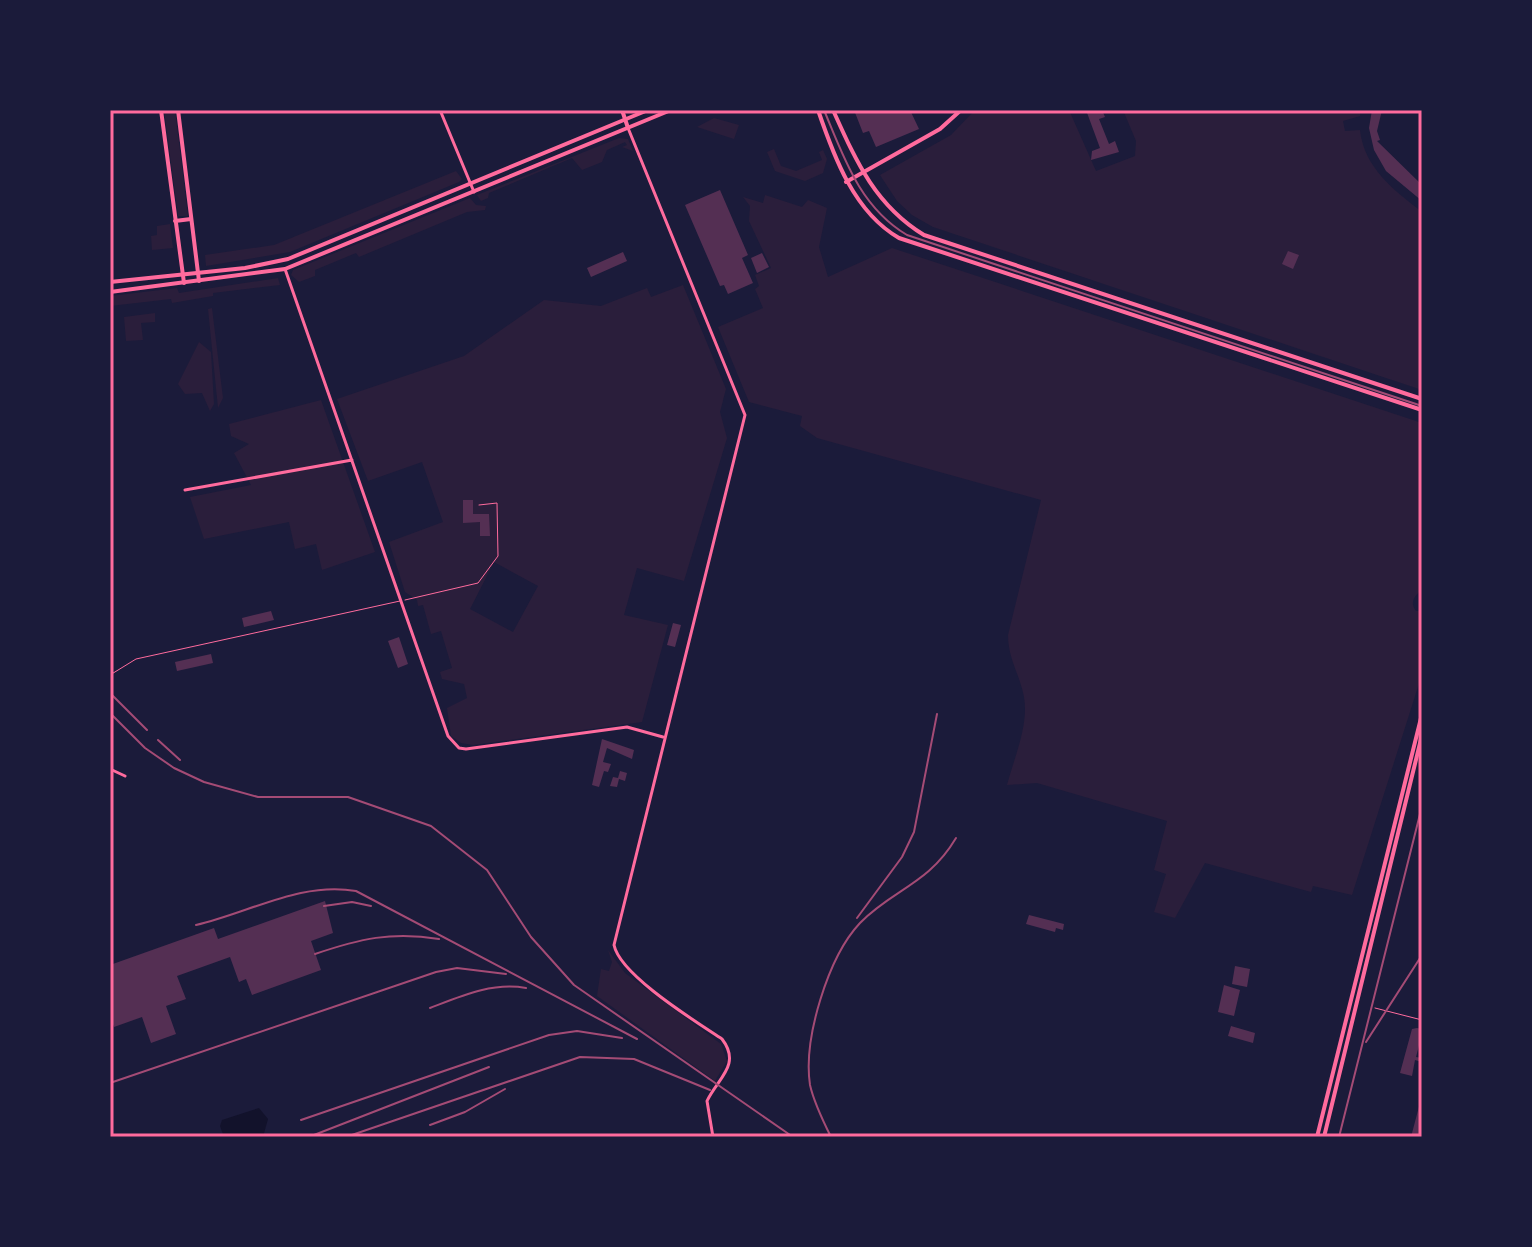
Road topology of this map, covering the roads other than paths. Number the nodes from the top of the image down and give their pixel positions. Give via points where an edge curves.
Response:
1 (161, 110) edge
2 (178, 110) edge
3 (440, 110) edge
4 (622, 110) edge
5 (648, 110) edge
6 (671, 110) edge
7 (818, 110) edge
8 (833, 110) edge
9 (961, 110) edge
10 (625, 119) junction
11 (628, 128) junction
12 (862, 173) junction
13 (846, 182) junction
14 (471, 184) junction
15 (474, 192) junction
16 (191, 219) junction
17 (175, 221) junction
18 (288, 259) junction
19 (285, 269) junction
20 (198, 272) junction
21 (182, 274) junction
22 (199, 281) junction
23 (110, 282) edge
24 (184, 283) junction
25 (110, 292) edge
26 (1422, 399) edge
27 (1422, 410) edge
28 (352, 460) junction
29 (185, 490) dead end
30 (479, 505) dead end
31 (401, 600) junction
32 (110, 675) edge
33 (1422, 714) edge
34 (1422, 735) edge
35 (663, 737) junction
36 (110, 769) edge
37 (125, 776) dead end
38 (1375, 1008) dead end
39 (1422, 1020) edge
40 (713, 1137) edge
41 (1317, 1137) edge
42 (1324, 1137) edge

1 - 17 main road
2 - 16 main road
3 - 14 street
4 - 10 main road
5 - 10 main road
6 - 11 main road
7 - 13 main road
8 - 12 main road
9 - 12 main road via 940,129
10 - 11 main road
10 - 14 main road
11 - 15 main road
11 - 35 street via 745,415
12 - 13 main road
12 - 26 main road via 895,215 936,240
13 - 27 main road via 880,223 912,244
14 - 15 street
14 - 18 main road
15 - 19 main road
16 - 17 main road
16 - 20 main road
17 - 21 main road
18 - 19 main road
18 - 20 main road
19 - 22 main road
19 - 28 street
20 - 21 main road
20 - 22 main road
21 - 23 main road
21 - 24 main road
22 - 24 main road
24 - 25 main road
28 - 29 street
28 - 31 street
30 - 31 lane via 497,503 498,556 478,583
31 - 32 lane via 136,659
31 - 35 street via 453,743 466,749 627,727
33 - 41 main road
34 - 42 main road
35 - 40 street via 614,945 632,974 729,1048 728,1070 707,1101
36 - 37 street
38 - 39 lane

